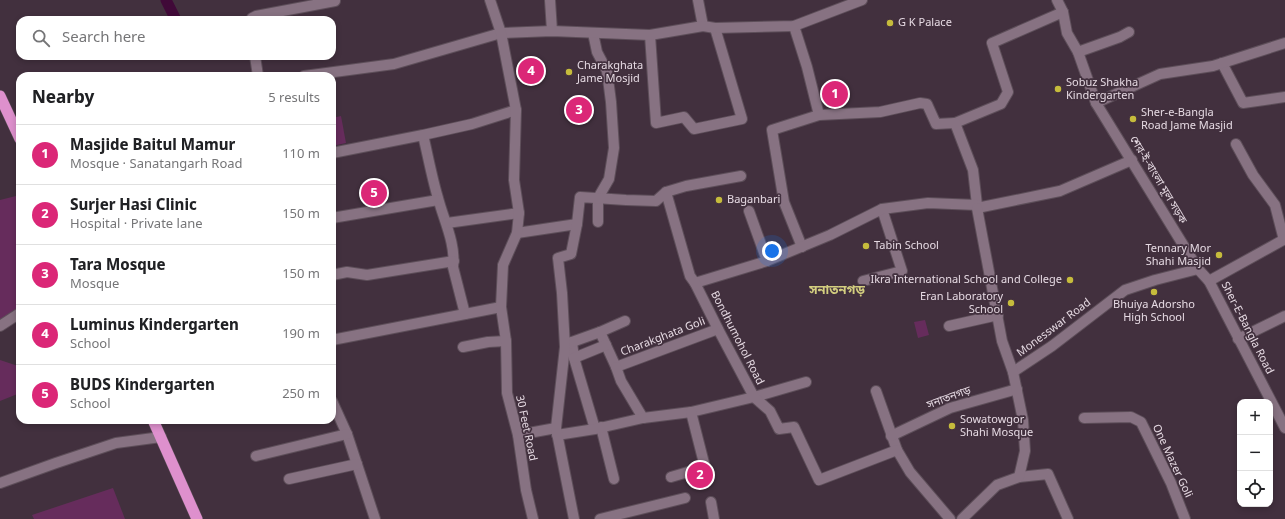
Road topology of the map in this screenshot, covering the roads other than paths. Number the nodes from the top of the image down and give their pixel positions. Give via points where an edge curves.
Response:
1 (490, 0) edge
2 (550, 0) edge
3 (698, 0) edge
4 (862, 0) edge
5 (1056, 0) edge
6 (335, 1) dead end
7 (841, 4) edge
8 (1063, 12) junction
9 (256, 16) edge
10 (703, 26) junction
11 (794, 26) junction
12 (715, 28) junction
13 (552, 31) junction
14 (1129, 32) dead end
15 (501, 33) junction
16 (593, 33) junction
17 (650, 35) junction
18 (1285, 43) edge
19 (1078, 52) junction
20 (256, 60) edge
21 (1214, 64) junction
22 (257, 72) edge
23 (334, 72) edge
24 (0, 96) edge
25 (1285, 97) edge
26 (1096, 103) junction
27 (516, 110) junction
28 (4, 112) edge
29 (819, 115) junction
30 (955, 123) junction
31 (16, 130) edge
32 (423, 135) junction
33 (1236, 144) dead end
34 (336, 152) edge
35 (1132, 160) junction
36 (741, 176) dead end
37 (666, 192) junction
38 (598, 198) junction
39 (438, 200) junction
40 (977, 206) junction
41 (882, 209) junction
42 (749, 211) dead end
43 (519, 213) junction
44 (336, 217) edge
45 (598, 222) dead end
46 (447, 223) junction
47 (577, 224) junction
48 (517, 233) junction
49 (1284, 239) edge
50 (802, 247) junction
51 (454, 261) junction
52 (767, 261) junction
53 (1198, 269) junction
54 (336, 274) edge
55 (863, 281) dead end
56 (1209, 281) junction
57 (696, 283) junction
58 (501, 307) junction
59 (465, 314) junction
60 (998, 315) junction
61 (16, 316) edge
62 (1285, 316) edge
63 (625, 321) dead end
64 (0, 326) edge
65 (949, 326) dead end
66 (718, 329) junction
67 (600, 332) junction
68 (336, 339) edge
69 (1238, 339) junction
70 (506, 341) junction
71 (568, 344) junction
72 (606, 345) junction
73 (463, 347) dead end
74 (574, 358) junction
75 (615, 363) junction
76 (1013, 372) junction
77 (806, 382) dead end
78 (1016, 389) junction
79 (876, 391) dead end
80 (754, 397) junction
81 (336, 410) edge
82 (692, 412) junction
83 (643, 418) junction
84 (1084, 418) dead end
85 (155, 424) edge
86 (598, 428) junction
87 (1285, 428) edge
88 (556, 432) junction
89 (347, 434) junction
90 (518, 435) junction
91 (892, 436) junction
92 (161, 437) junction
93 (897, 450) junction
94 (256, 456) dead end
95 (357, 464) junction
96 (671, 477) dead end
97 (1020, 477) junction
98 (289, 479) dead end
99 (614, 479) dead end
100 (0, 483) edge
101 (684, 498) dead end
102 (711, 502) dead end
103 (197, 519) edge
104 (375, 519) edge
105 (533, 519) edge
106 (574, 519) edge
107 (600, 519) edge
108 (714, 519) edge
109 (950, 519) edge
110 (962, 519) edge
111 (1068, 519) edge
112 (1185, 519) edge

1 - 15 street, 30 Feet Road
2 - 13 street
3 - 10 street
4 - 7 street
5 - 8 street, শের-ই-বাংলা মূল সড়ক
6 - 9 street
7 - 11 street
8 - 19 street, শের-ই-বাংলা মূল সড়ক via 1067,33
8 - 30 street via 992,43 1008,92 1000,104
10 - 12 street
10 - 17 street
11 - 12 street
11 - 29 street
12 - 17 street via 742,119 694,129 684,118 656,123
13 - 15 street
13 - 16 street
14 - 19 street
15 - 23 street via 394,64
15 - 27 street, 30 Feet Road
16 - 17 street
16 - 38 street via 597,52 607,71 614,148 609,179
18 - 21 street
19 - 26 street, শের-ই-বাংলা মূল সড়ক
20 - 22 street
21 - 25 street via 1243,103
21 - 26 street via 1160,74
24 - 28 highway
26 - 35 street, শের-ই-বাংলা মূল সড়ক
27 - 32 street via 472,124
27 - 43 street, 30 Feet Road via 514,180
28 - 31 highway
29 - 30 street via 880,112 920,103 928,104 936,124
29 - 50 street via 772,130 784,202
30 - 40 street, Monesswar Road via 973,170
32 - 34 street
32 - 39 street
33 - 49 street via 1253,175 1275,205
35 - 40 street via 1060,191
35 - 53 street, শের-ই-বাংলা মূল সড়ক
36 - 37 street
37 - 38 street via 656,201
37 - 57 street, Bondhumohol Road via 690,276
38 - 45 street
38 - 47 street via 580,197
39 - 44 street
39 - 46 street
40 - 41 street via 928,203
40 - 60 street, Monesswar Road
41 - 50 street
41 - 55 street via 902,271
42 - 52 street
43 - 46 street
43 - 48 street, 30 Feet Road
46 - 51 street
47 - 48 street
47 - 71 street via 571,254 558,258
48 - 58 street, 30 Feet Road via 503,264
49 - 56 street
50 - 52 street
51 - 54 street via 367,275 347,272
51 - 59 street via 453,267
52 - 57 street
53 - 56 street, শের-ই-বাংলা মূল সড়ক
53 - 76 street, Monesswar Road via 1125,290 1052,346
56 - 69 street, Sher-E-Bangla Road
57 - 66 street, Bondhumohol Road
58 - 59 street
58 - 70 street, 30 Feet Road
59 - 68 street
60 - 65 street
60 - 76 street, Monesswar Road via 1002,341
61 - 64 street
62 - 69 street
63 - 67 street
66 - 75 street, Charakghata Goli
66 - 80 street, Bondhumohol Road
67 - 71 street
67 - 72 street
69 - 87 street, Sher-E-Bangla Road
70 - 73 street
70 - 90 street, 30 Feet Road via 507,393
71 - 74 street
71 - 88 street
72 - 74 street, Charakghata Goli
72 - 75 street
74 - 86 street
75 - 83 street, Charakghata Goli via 621,381
76 - 78 street
77 - 80 street
78 - 91 street, সনাতনগড় via 950,408
78 - 97 street via 1023,420 1025,451
79 - 91 street
80 - 82 street
80 - 93 street, Bondhumohol Road via 770,411 779,430 794,427 819,480
81 - 89 street
82 - 83 street
82 - 96 street via 705,467
83 - 86 street
84 - 112 street, One Mazer Goli via 1131,417 1141,422 1171,483
85 - 92 highway
86 - 88 street
86 - 99 street
88 - 90 street
88 - 106 street
89 - 94 street
89 - 95 street
90 - 105 street, 30 Feet Road
91 - 93 street
92 - 100 street via 116,443
92 - 103 highway
93 - 109 street via 910,472
95 - 98 street
95 - 104 street
97 - 110 street via 997,485
97 - 111 street via 1048,474
101 - 107 street
102 - 108 street

